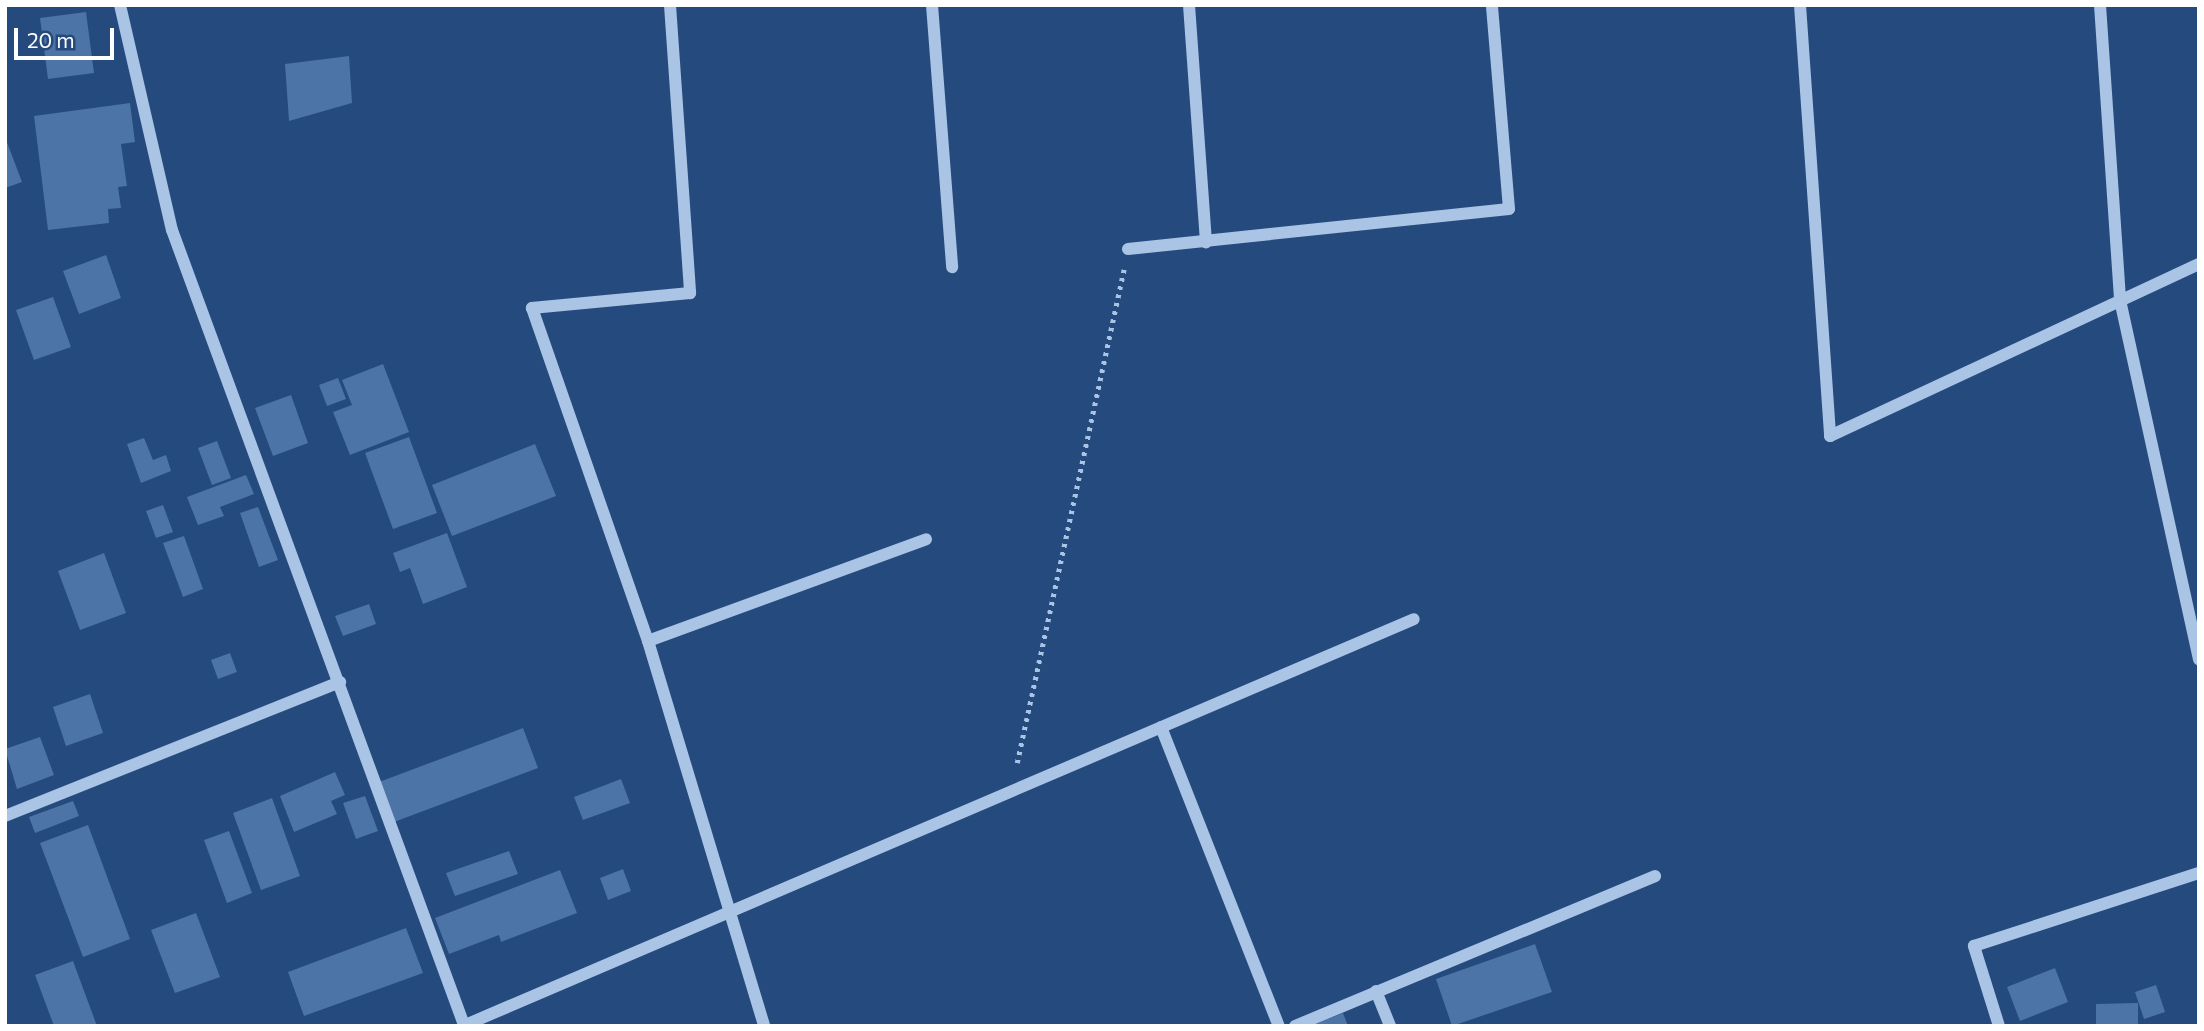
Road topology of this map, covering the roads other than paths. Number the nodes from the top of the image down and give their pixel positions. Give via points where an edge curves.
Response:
1 (120, 5) edge
2 (670, 5) edge
3 (932, 5) edge
4 (1189, 5) edge
5 (1492, 5) edge
6 (1800, 5) edge
7 (2099, 5) edge
8 (1206, 242) junction
9 (1128, 249) road end
10 (2199, 264) edge
11 (951, 267) dead end
12 (2120, 300) junction
13 (926, 539) dead end
14 (1414, 619) dead end
15 (648, 642) junction
16 (2199, 659) edge
17 (340, 682) junction
18 (1161, 727) junction
19 (5, 816) edge
20 (2199, 873) edge
21 (1655, 876) dead end
22 (733, 911) junction
23 (1376, 991) junction
24 (463, 1026) edge
25 (764, 1026) edge
26 (1279, 1026) edge
27 (1296, 1026) edge
28 (1390, 1026) edge
29 (1999, 1026) edge

1 - 17 street via 172,230
2 - 15 street via 690,293 532,308
3 - 11 street
4 - 8 street
5 - 8 street via 1510,209
6 - 12 street via 1830,436
7 - 12 street
8 - 9 street
10 - 12 street
12 - 16 street
13 - 15 street
14 - 18 street
15 - 22 street
17 - 19 street
17 - 24 street
18 - 22 street
18 - 26 street
20 - 29 street via 1974,946
21 - 23 street
22 - 24 street
22 - 25 street
23 - 27 street
23 - 28 street

